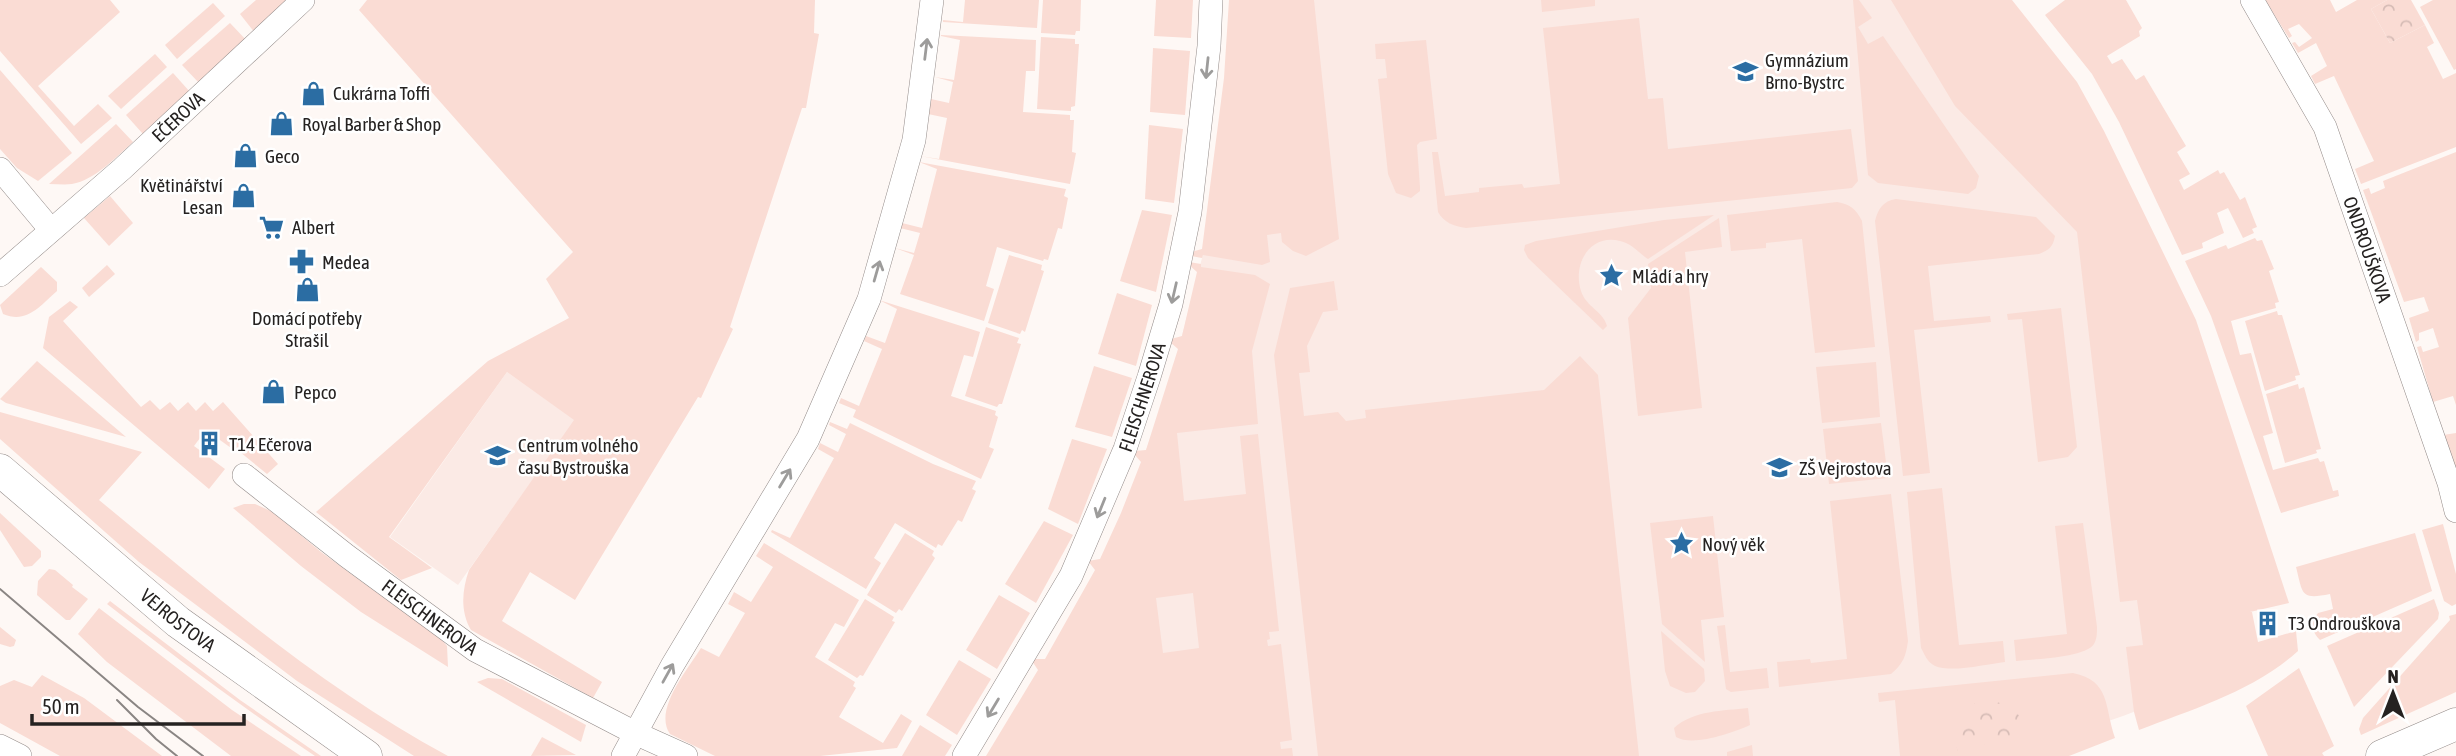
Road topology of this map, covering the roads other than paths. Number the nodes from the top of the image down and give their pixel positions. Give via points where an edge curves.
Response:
1 (303, 0) edge
2 (932, 0) edge
3 (1211, 0) edge
4 (2252, 0) edge
5 (0, 169) edge
6 (51, 230) junction
7 (0, 275) edge
8 (0, 470) edge
9 (244, 475) dead end
10 (2456, 511) edge
11 (2456, 724) edge
12 (635, 733) junction
13 (0, 746) edge
14 (20, 756) edge
15 (366, 756) edge
16 (624, 756) edge
17 (686, 756) edge
18 (964, 756) edge
19 (2382, 756) edge

1 - 6 street, EČEROVA
12 -> 2 street via 808,439 869,299 914,140
3 -> 18 street, FLEISCHNEROVA via 1190,212 1171,304 1149,377 1125,449 1071,576
4 - 10 street, ONDROUŠKOVA via 2325,127
5 - 6 street
6 - 7 street, EČEROVA
8 - 15 street, VEJROSTOVA via 178,622
9 - 12 street, FLEISCHNEROVA via 475,650
11 - 19 street
12 - 16 street
12 - 17 street, FLEISCHNEROVA
13 - 14 street

